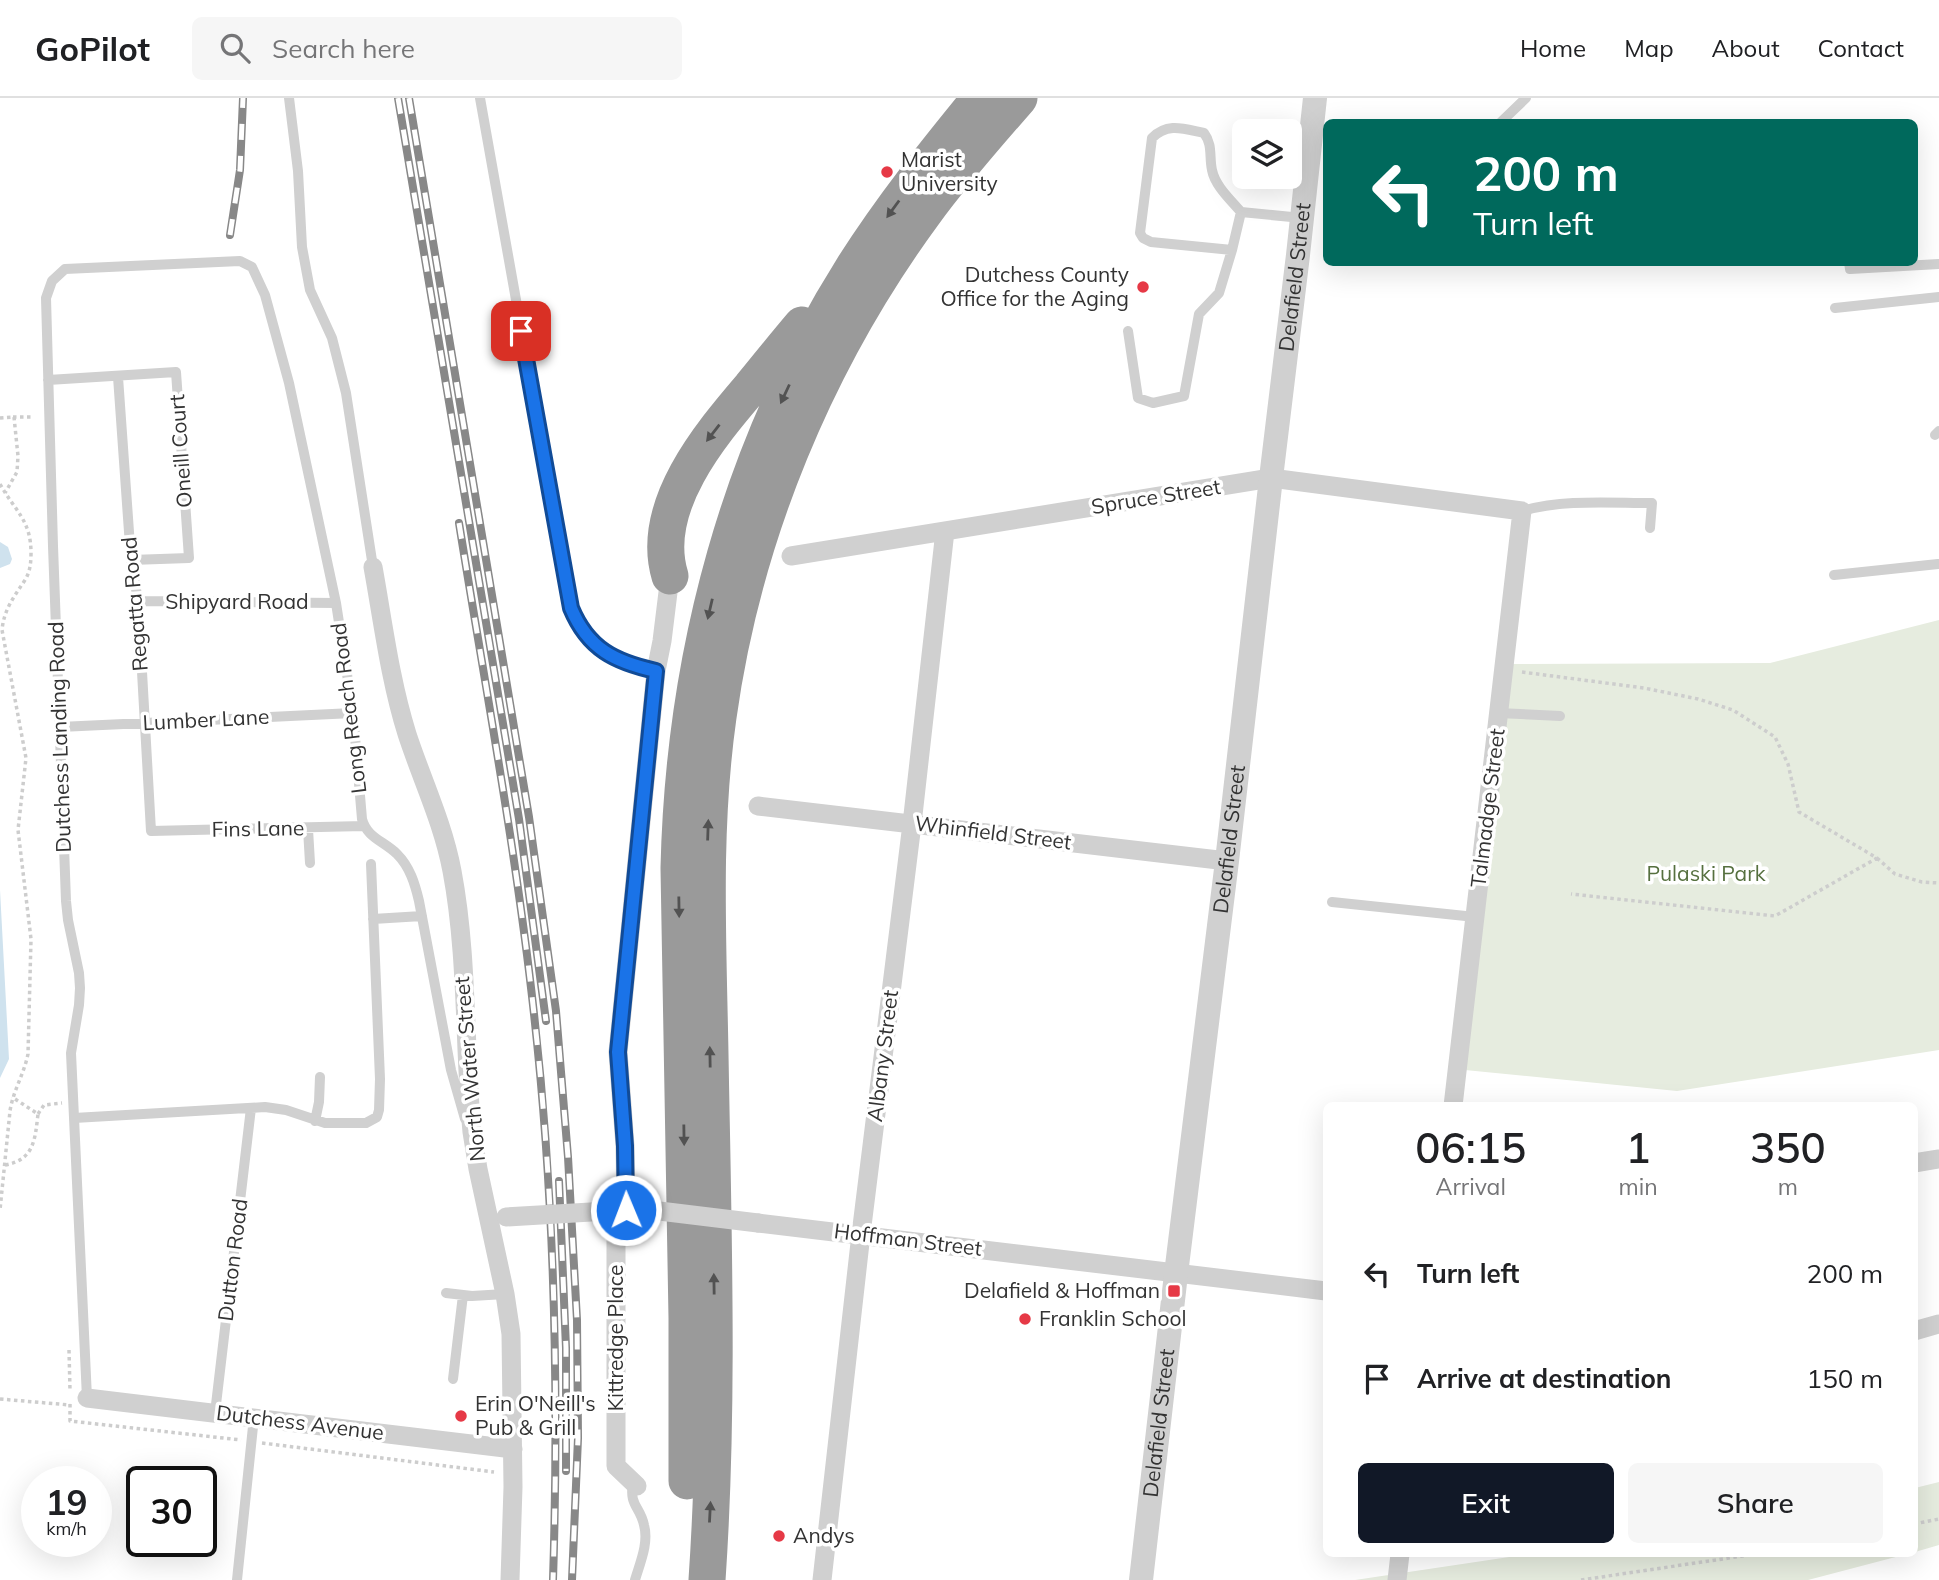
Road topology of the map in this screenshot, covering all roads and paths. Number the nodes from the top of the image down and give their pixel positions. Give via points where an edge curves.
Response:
1 (289, 98) edge
2 (480, 98) edge
3 (980, 98) edge
4 (1019, 98) edge
5 (1315, 98) edge
6 (1526, 98) edge
7 (1504, 119) edge
8 (1241, 212) junction
9 (1303, 218) junction
10 (1232, 250) junction
11 (1939, 264) edge
12 (1918, 265) edge
13 (1850, 266) edge
14 (1903, 266) edge
15 (251, 267) joint
16 (852, 269) junction
17 (1939, 297) edge
18 (1835, 308) dead end
19 (1128, 331) dead end
20 (118, 376) junction
21 (48, 380) junction
22 (32, 417) dead end
23 (1271, 478) junction
24 (0, 484) edge
25 (5, 493) junction
26 (1522, 511) junction
27 (1650, 528) dead end
28 (945, 531) junction
29 (791, 556) dead end
30 (131, 560) junction
31 (1939, 564) edge
32 (373, 567) joint
33 (1834, 575) dead end
34 (670, 576) joint
35 (138, 601) junction
36 (336, 603) junction
37 (1503, 670) junction
38 (656, 671) junction
39 (353, 713) junction
40 (1499, 713) junction
41 (1560, 716) dead end
42 (144, 723) junction
43 (60, 727) junction
44 (758, 806) dead end
45 (912, 824) junction
46 (364, 826) junction
47 (308, 828) junction
48 (151, 831) joint
49 (1877, 858) junction
50 (1227, 861) junction
51 (310, 863) dead end
52 (371, 864) dead end
53 (1939, 883) edge
54 (1571, 894) dead end
55 (1332, 902) dead end
56 (422, 916) junction
57 (1475, 917) junction
58 (373, 919) junction
59 (320, 1077) dead end
60 (12, 1097) junction
61 (1453, 1102) edge
62 (73, 1103) junction
63 (251, 1108) junction
64 (38, 1114) junction
65 (74, 1118) junction
66 (315, 1121) junction
67 (472, 1132) junction
68 (1939, 1159) edge
69 (1918, 1162) edge
70 (5, 1165) junction
71 (0, 1210) edge
72 (623, 1210) junction
73 (497, 1217) junction
74 (861, 1234) junction
75 (1176, 1274) junction
76 (1323, 1291) edge
77 (446, 1293) dead end
78 (505, 1294) junction
79 (463, 1295) junction
80 (1939, 1324) edge
81 (1918, 1330) edge
82 (69, 1350) dead end
83 (453, 1379) dead end
84 (0, 1399) edge
85 (78, 1401) junction
86 (215, 1413) junction
87 (254, 1418) junction
88 (252, 1442) junction
89 (513, 1449) junction
90 (496, 1472) dead end
91 (635, 1484) joint
92 (1939, 1518) edge
93 (1918, 1523) edge
94 (1400, 1557) edge
95 (1736, 1557) edge
96 (237, 1580) edge
97 (510, 1580) edge
98 (635, 1580) edge
99 (682, 1580) edge
100 (706, 1580) edge
101 (822, 1580) edge
102 (1141, 1580) edge
103 (1397, 1580) edge
104 (1581, 1580) edge

1 - 32 lane via 302,247 310,290 332,338 346,393
2 - 38 lane via 571,608 583,632 602,650
3 -> 16 highway via 917,176
100 -> 4 highway via 714,1421 707,841 714,745 730,650 773,496 838,351 923,214
5 - 9 street, Delafield Street via 1316,137
6 - 7 lane
8 - 9 lane
8 - 10 lane
8 - 10 lane via 1212,172 1209,139 1204,133 1172,127 1152,138 1140,233 1143,239
9 - 23 street, Delafield Street
10 - 19 lane via 1219,293 1199,314 1184,396 1153,403 1138,398
11 - 12 lane
13 - 14 lane
15 - 21 lane, Dutchess Landing Road via 240,261 65,269 52,281 46,298
15 - 36 lane, Long Reach Road via 265,295 289,383
16 -> 34 highway via 700,451 670,519 664,549
16 -> 99 highway via 797,367 743,496 709,613 687,738 679,868 688,1384
17 - 18 lane
20 - 21 lane, Oneill Court
20 - 30 lane, Regatta Road
20 - 30 lane, Oneill Court via 176,372 189,558
21 - 43 lane, Dutchess Landing Road
22 - 25 path via 0,418 14,417 18,456 17,471
23 - 26 street, Spruce Street
23 - 28 street, Spruce Street
23 - 50 street, Delafield Street
24 - 25 path
25 - 60 path via 25,521 31,539 29,572 9,603 2,630 26,758 18,841 31,939 28,1054
26 - 27 lane via 1574,503 1652,503
26 - 37 street, Talmadge Street
28 - 29 street, Spruce Street
28 - 45 street, Albany Street
30 - 35 lane, Regatta Road
31 - 33 lane
32 - 67 street, North Water Street via 399,705 452,869
34 - 38 street, Kittredge Place
35 - 36 lane, Shipyard Road
35 - 42 lane, Regatta Road
36 - 39 lane, Long Reach Road
37 - 40 street, Talmadge Street
37 - 49 path via 1644,688 1733,710 1775,737 1788,764 1799,812
38 - 72 street, Kittredge Place via 618,1052 625,1146
39 - 42 lane, Lumber Lane
39 - 46 lane, Long Reach Road
40 - 41 lane
40 - 57 street, Talmadge Street
42 - 43 lane, Lumber Lane
42 - 48 lane, Regatta Road
43 - 62 lane, Dutchess Landing Road via 68,920 80,988 71,1054
44 - 45 street, Whinfield Street
45 - 50 street, Whinfield Street
45 - 74 street, Albany Street
46 - 47 lane, Fins Lane
46 - 56 lane via 406,866
47 - 48 lane, Fins Lane
47 - 51 lane
49 - 53 path via 1895,874
49 - 54 path via 1775,916
50 - 75 street, Delafield Street
52 - 58 lane
55 - 57 lane
56 - 58 lane
56 - 67 lane via 451,1070
57 - 61 street, Talmadge Street
58 - 66 lane via 380,1079 377,1117 366,1123
59 - 66 lane
60 - 64 path
60 - 70 path
62 - 64 path via 44,1105
62 - 65 lane, Dutchess Landing Road
63 - 65 lane
63 - 66 lane via 276,1108
63 - 86 lane, Dutton Road
64 - 70 path via 29,1153
65 - 85 lane, Dutchess Landing Road
67 - 73 street, North Water Street
68 - 69 street
70 - 71 path
72 - 73 street, Hoffman Street, bridge
72 - 74 street, Hoffman Street, bridge
72 - 91 street, Kittredge Place via 616,1466
73 - 78 street, North Water Street
74 - 75 street, Hoffman Street
74 - 101 street, Albany Street
75 - 76 street, Hoffman Street
75 - 102 street, Delafield Street
77 - 79 lane
78 - 79 lane
78 - 89 street, North Water Street via 512,1353
79 - 83 lane
80 - 81 street
82 - 88 path via 70,1421
84 - 85 path
85 - 86 street, Dutchess Avenue
86 - 87 street, Dutchess Avenue
87 - 88 lane
87 - 89 street, Dutchess Avenue
88 - 90 path
88 - 96 lane
89 - 97 street, North Water Street
91 - 98 lane via 633,1501 646,1534
92 - 93 path
94 - 103 street
95 - 104 path

